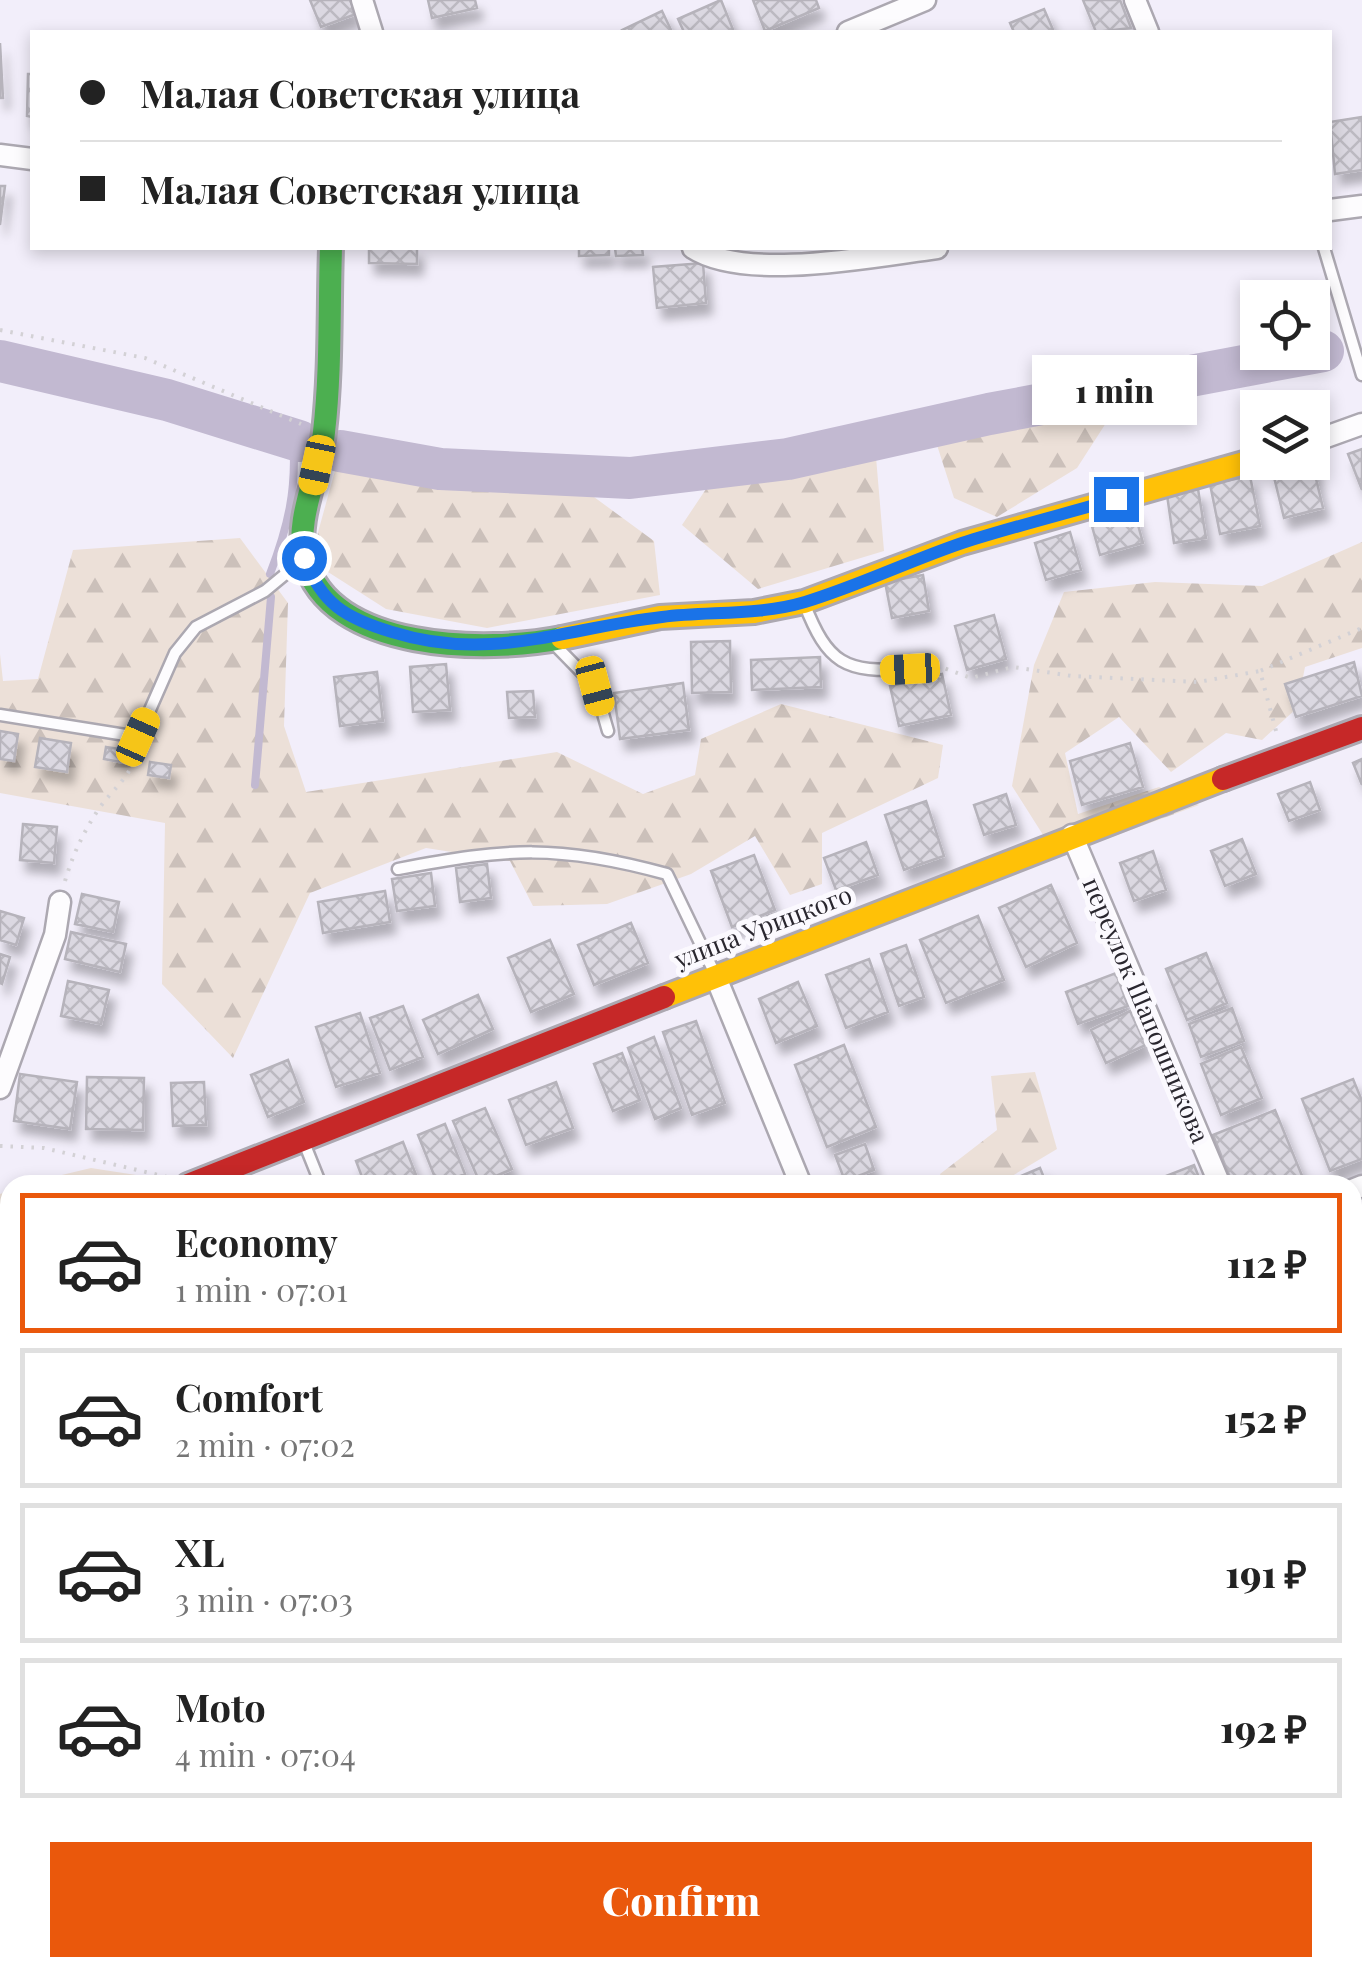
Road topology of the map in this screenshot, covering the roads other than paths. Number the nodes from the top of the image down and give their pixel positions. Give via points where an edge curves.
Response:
1 (362, 0) edge
2 (925, 0) edge
3 (1135, 0) edge
4 (371, 30) edge
5 (853, 30) edge
6 (1147, 30) edge
7 (0, 156) edge
8 (30, 159) edge
9 (1362, 206) edge
10 (1332, 210) edge
11 (330, 250) edge
12 (698, 250) edge
13 (921, 250) edge
14 (1325, 250) edge
15 (1362, 375) edge
16 (1362, 424) edge
17 (1330, 436) edge
18 (1240, 464) edge
19 (304, 558) junction
20 (804, 602) junction
21 (550, 640) junction
22 (910, 669) road end
23 (0, 715) edge
24 (1362, 728) edge
25 (608, 731) dead end
26 (1072, 836) junction
27 (398, 870) dead end
28 (60, 902) road end
29 (715, 975) junction
30 (0, 1088) edge
31 (303, 1140) junction
32 (214, 1175) edge
33 (317, 1175) edge
34 (797, 1175) edge
35 (1216, 1175) edge

1 - 4 street
2 - 5 street
3 - 6 street
7 - 8 street
9 - 10 street
11 - 19 main road via 324,434
12 - 13 street via 730,262 807,264
14 - 15 lane
16 - 17 street
18 - 20 main road via 962,543
19 - 21 main road via 317,590 371,626 421,641 478,647
19 - 23 lane via 266,591 196,628 176,653 138,737
20 - 21 main road via 660,617
20 - 22 lane via 821,647 844,664 871,672
21 - 25 lane via 595,686
24 - 26 main road, улица Урицкого
26 - 29 main road, улица Урицкого
26 - 35 street, переулок Шапошникова
27 - 29 lane via 529,850 599,855 667,874
28 - 30 street via 56,936
29 - 31 main road, улица Урицкого
29 - 34 street
31 - 32 main road, улица Урицкого
31 - 33 lane

